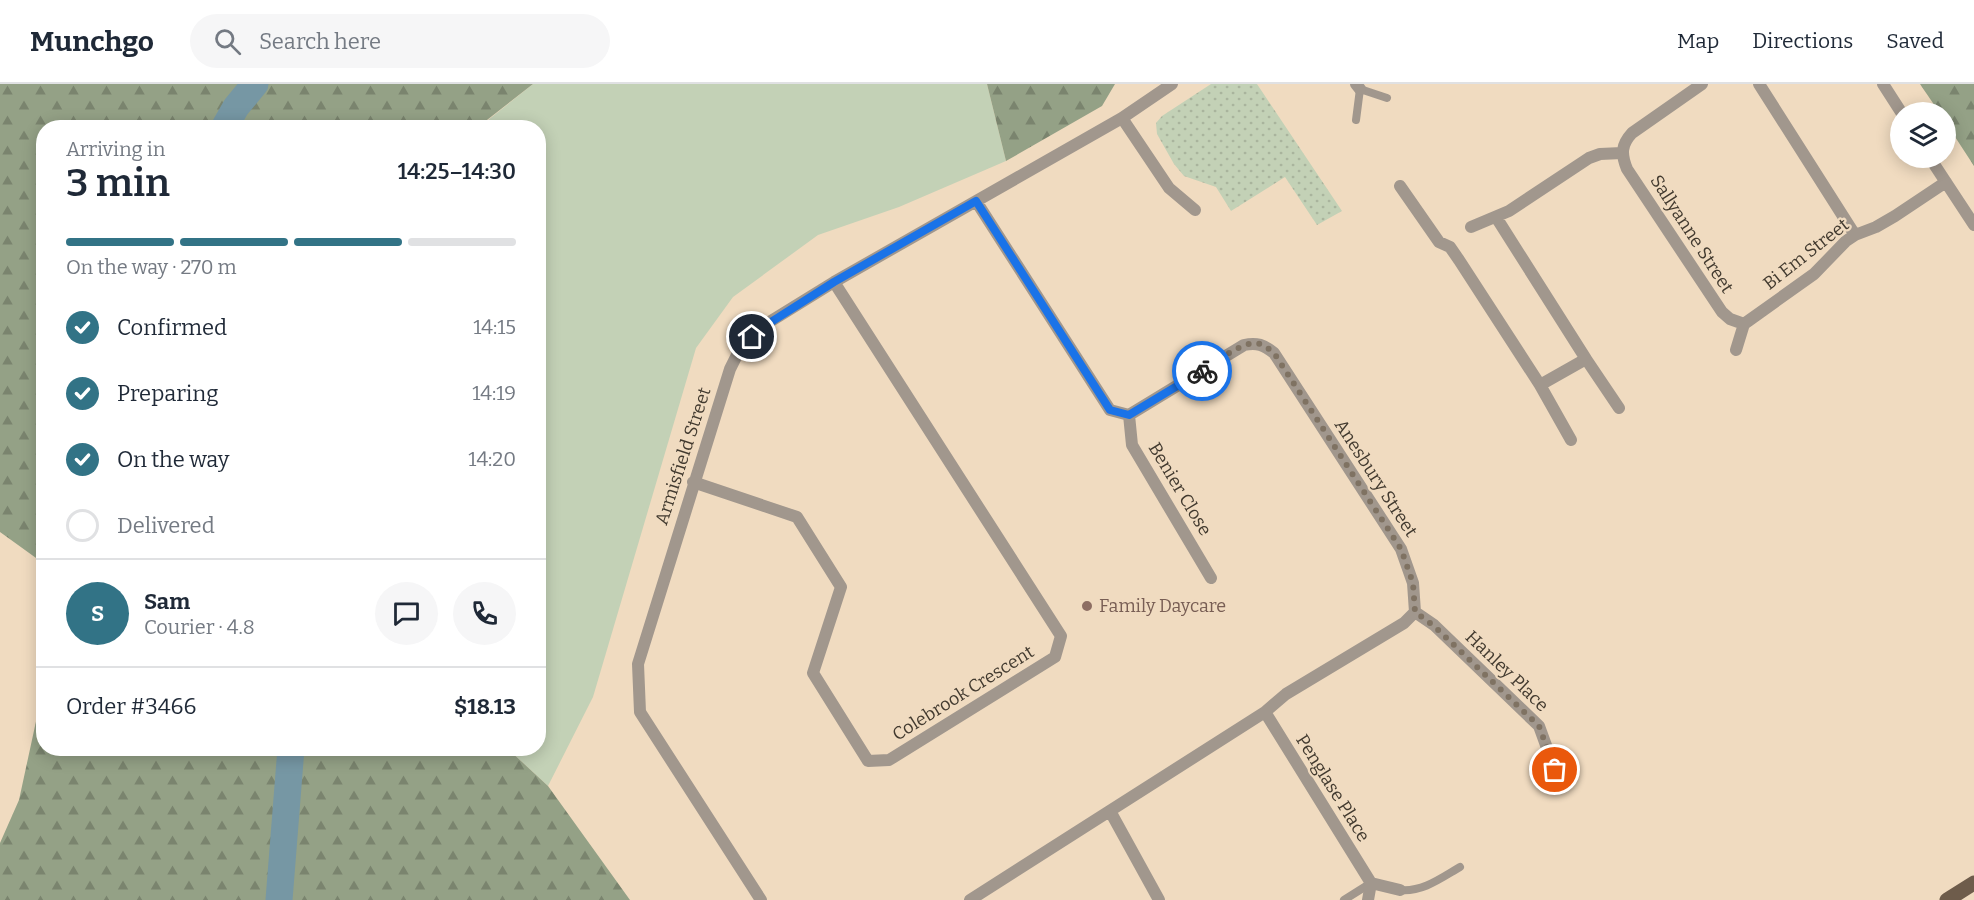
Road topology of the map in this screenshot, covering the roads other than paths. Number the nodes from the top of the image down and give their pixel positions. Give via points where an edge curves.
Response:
1 (1172, 84) edge
2 (1702, 84) edge
3 (1759, 84) edge
4 (1883, 84) edge
5 (1358, 87) edge
6 (1387, 98) dead end
7 (1895, 102) edge
8 (1122, 118) junction
9 (1356, 120) dead end
10 (1622, 153) junction
11 (1937, 168) edge
12 (1946, 182) junction
13 (1400, 186) dead end
14 (976, 201) junction
15 (1196, 210) dead end
16 (1496, 217) junction
17 (1974, 225) edge
18 (1471, 227) dead end
19 (1855, 235) junction
20 (834, 282) junction
21 (1744, 324) junction
22 (1736, 350) dead end
23 (1586, 359) junction
24 (1540, 385) junction
25 (1619, 408) dead end
26 (1129, 415) junction
27 (1571, 440) dead end
28 (693, 482) junction
29 (1212, 578) dead end
30 (1415, 612) junction
31 (1265, 712) junction
32 (1555, 770) dead end
33 (1110, 811) junction
34 (1460, 867) dead end
35 (1371, 883) junction
36 (1974, 883) edge
37 (1400, 890) joint
38 (761, 900) edge
39 (970, 900) edge
40 (1159, 900) edge
41 (1344, 900) edge
42 (1368, 900) edge
43 (1947, 900) edge

1 - 8 street, Armisfield Street
2 - 10 street via 1632,133
3 - 19 street
4 - 7 street
5 - 6 lane
5 - 9 lane
8 - 14 street, Armisfield Street
8 - 15 street via 1169,188
10 - 16 street via 1589,158
10 - 21 street, Sallyanne Street via 1627,169 1722,312
11 - 12 street
12 - 17 street
12 - 19 street, Bi Em Street via 1895,216
13 - 24 street via 1439,242 1450,247 1460,260
14 - 20 street, Armisfield Street
14 - 26 street via 1110,410
16 - 18 street
16 - 23 street
19 - 21 street, Bi Em Street via 1814,274
20 - 28 street, Armisfield Street via 763,327 741,347
20 - 28 street, Colebrook Crescent via 1061,636 1055,657 889,760 868,761 813,673 840,587 797,518
21 - 22 street
23 - 24 street
23 - 25 street
24 - 27 street
26 - 29 street, Benier Close via 1132,445
26 - 30 street, Anesbury Street via 1244,345 1265,346 1274,353 1401,549 1413,583
28 - 38 street, Armisfield Street via 638,664 640,712
30 - 31 street via 1404,623 1286,694
30 - 32 street, Hanley Place via 1539,726
31 - 33 street
31 - 35 street, Penglase Place
33 - 39 street
33 - 40 street
34 - 37 lane via 1420,889
35 - 37 street
35 - 41 lane
35 - 42 street
36 - 43 main road

